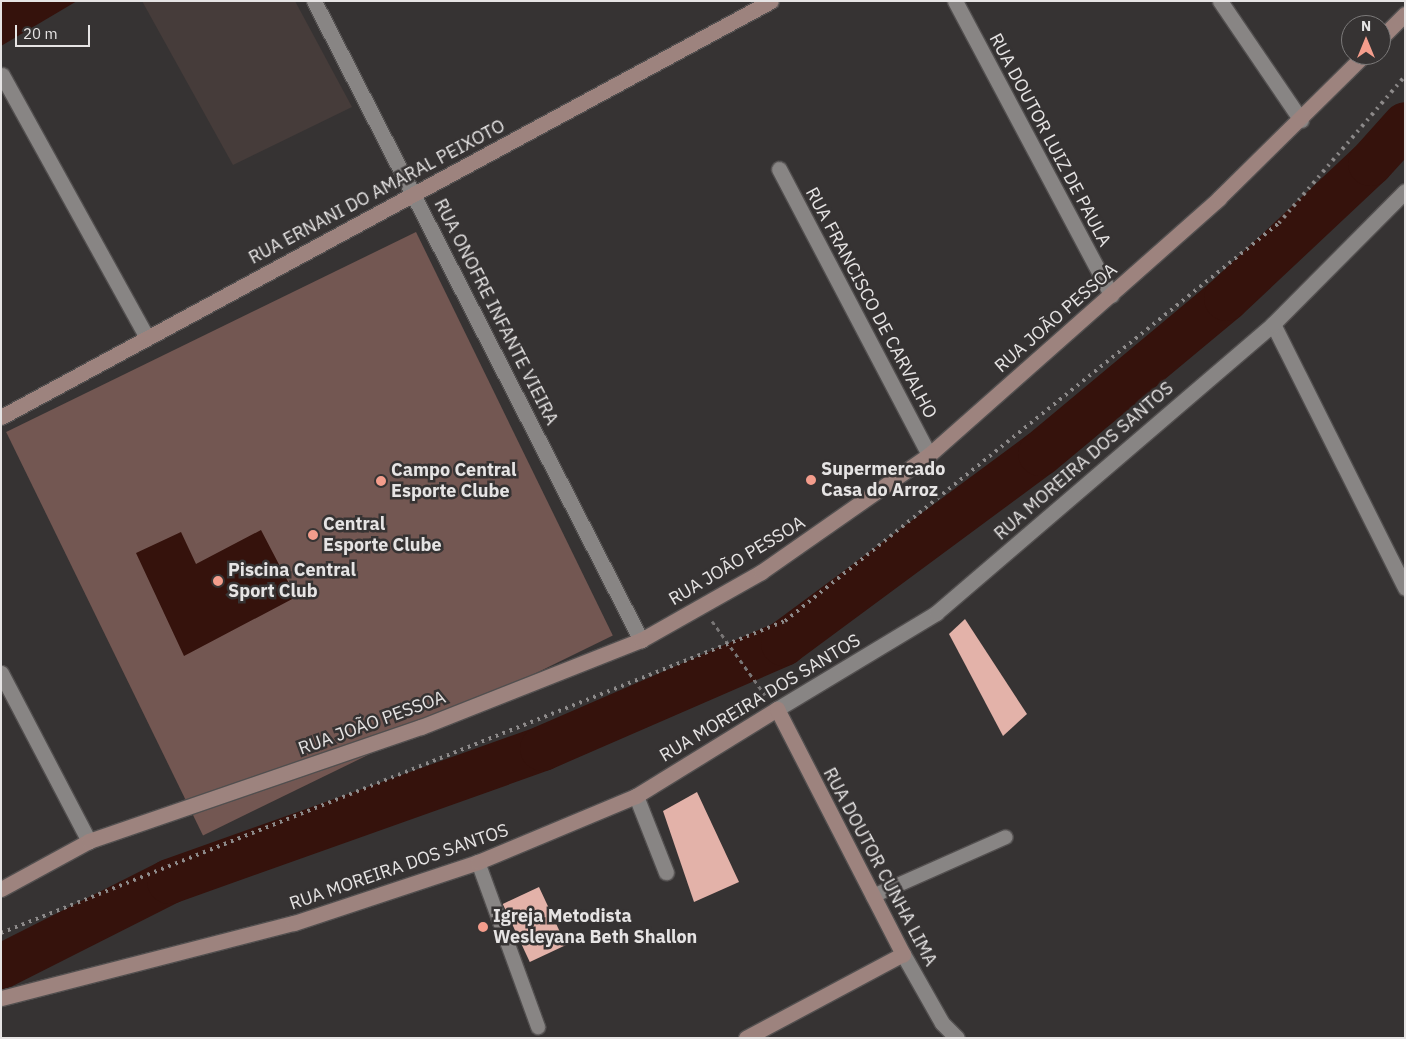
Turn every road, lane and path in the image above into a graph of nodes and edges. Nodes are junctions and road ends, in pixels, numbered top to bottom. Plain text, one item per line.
1 (314, 1) edge
2 (771, 1) edge
3 (955, 1) edge
4 (1220, 1) edge
5 (1405, 14) edge
6 (1391, 28) edge
7 (1354, 65) edge
8 (2, 75) edge
9 (1301, 120) junction
10 (779, 169) dead end
11 (1405, 191) edge
12 (415, 195) junction
13 (1111, 295) junction
14 (1274, 324) junction
15 (147, 338) junction
16 (1, 417) edge
17 (929, 455) junction
18 (1405, 588) edge
19 (701, 606) junction
20 (641, 640) junction
21 (1, 672) edge
22 (777, 709) junction
23 (636, 796) junction
24 (1006, 837) dead end
25 (88, 842) junction
26 (478, 862) junction
27 (666, 872) dead end
28 (1, 889) edge
29 (873, 896) junction
30 (904, 954) junction
31 (1, 998) edge
32 (538, 1027) dead end
33 (746, 1038) edge
34 (957, 1038) edge

1 - 12 street, RUA ONOFRE INFANTE VIEIRA
2 - 12 main road, RUA ERNANI DO AMARAL PEIXOTO
3 - 13 street, RUA DOUTOR LUIZ DE PAULA
4 - 9 street
5 - 6 main road
7 - 9 main road, RUA JOÃO PESSOA
8 - 15 street
9 - 13 main road, RUA JOÃO PESSOA
10 - 17 street, RUA FRANCISCO DE CARVALHO
11 - 14 street, RUA MOREIRA DOS SANTOS
12 - 15 main road, RUA ERNANI DO AMARAL PEIXOTO
12 - 20 street, RUA ONOFRE INFANTE VIEIRA
13 - 17 main road, RUA JOÃO PESSOA
14 - 18 street
14 - 22 street, RUA MOREIRA DOS SANTOS
15 - 16 main road, RUA ERNANI DO AMARAL PEIXOTO
17 - 19 main road, RUA JOÃO PESSOA
19 - 20 main road, RUA JOÃO PESSOA
19 - 22 path
20 - 25 main road, RUA JOÃO PESSOA
21 - 25 street
22 - 23 main road, RUA MOREIRA DOS SANTOS
22 - 29 main road, RUA DOUTOR CUNHA LIMA
23 - 26 main road, RUA MOREIRA DOS SANTOS
23 - 27 street
24 - 29 lane
25 - 28 main road, RUA JOÃO PESSOA
26 - 31 main road, RUA MOREIRA DOS SANTOS
26 - 32 lane
29 - 30 main road, RUA DOUTOR CUNHA LIMA
30 - 33 main road
30 - 34 street, RUA DOUTOR CUNHA LIMA

